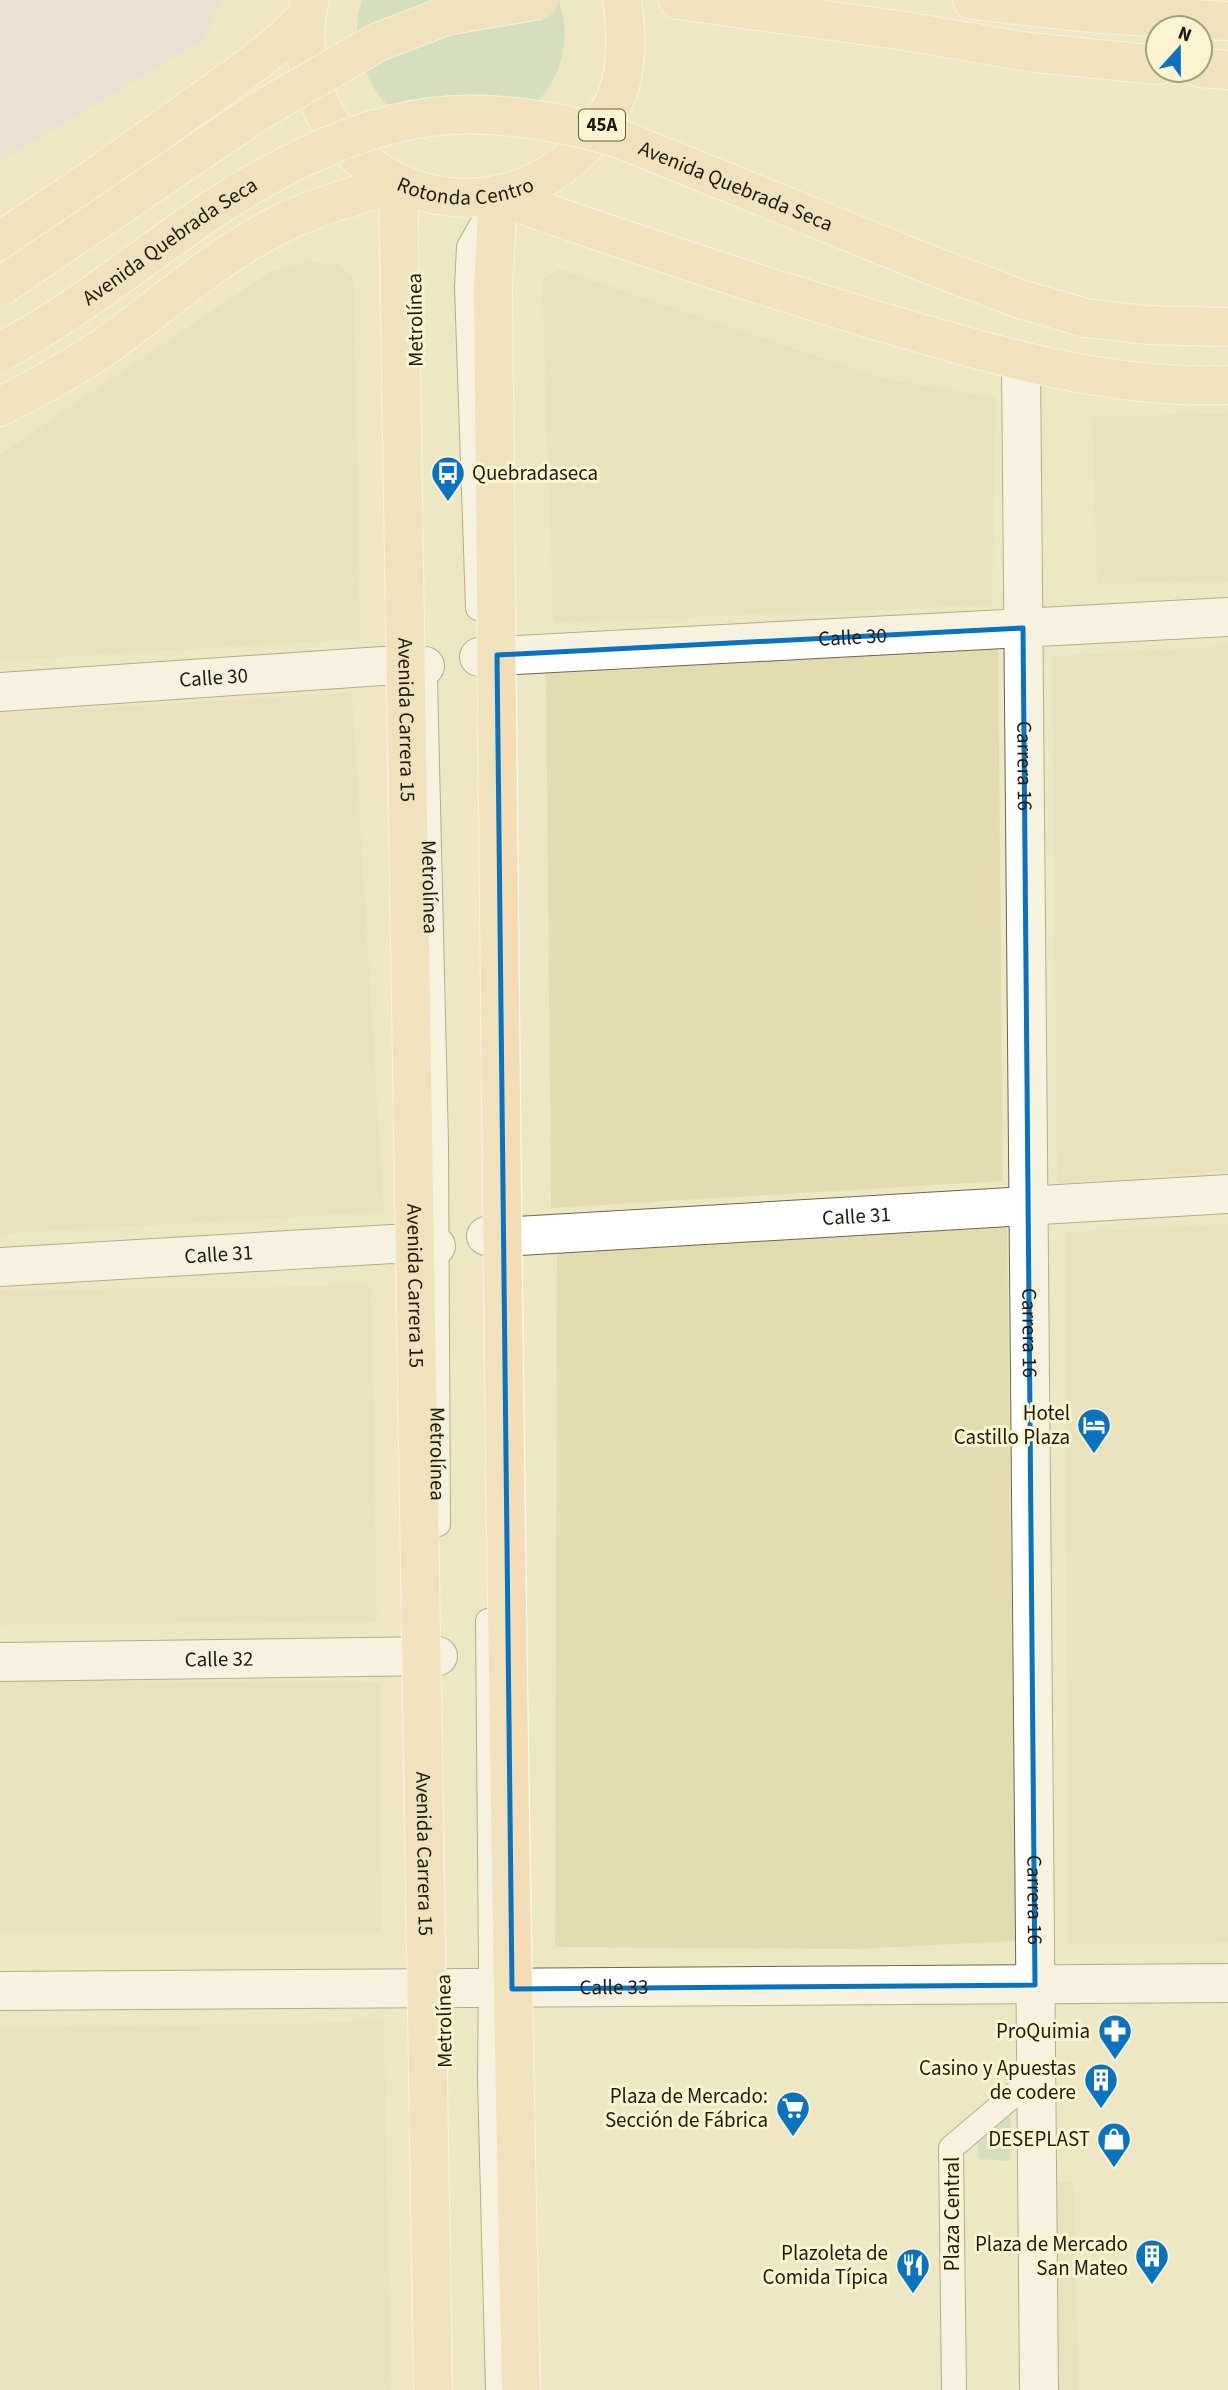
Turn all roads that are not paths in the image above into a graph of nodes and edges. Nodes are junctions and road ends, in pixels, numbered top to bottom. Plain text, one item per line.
1 (539, 0) edge
2 (622, 0) edge
3 (678, 0) edge
4 (972, 0) edge
5 (307, 9) edge
6 (1206, 14) edge
7 (1144, 64) edge
8 (398, 184) junction
9 (498, 196) junction
10 (0, 241) edge
11 (0, 287) edge
12 (1228, 327) edge
13 (0, 352) edge
14 (1021, 362) junction
15 (1228, 385) edge
16 (0, 407) edge
17 (1228, 617) edge
18 (1023, 628) junction
19 (488, 656) junction
20 (415, 666) junction
21 (0, 692) edge
22 (1228, 1194) edge
23 (1028, 1205) junction
24 (494, 1236) junction
25 (425, 1246) junction
26 (0, 1266) edge
27 (429, 1657) junction
28 (0, 1662) edge
29 (1228, 1983) edge
30 (1035, 1984) junction
31 (435, 1989) junction
32 (501, 1989) junction
33 (0, 1991) edge
34 (1036, 2076) junction
35 (433, 2390) edge
36 (450, 2390) edge
37 (498, 2390) edge
38 (521, 2390) edge
39 (954, 2390) edge
40 (1040, 2390) edge

1 - 11 main road, bridge
2 - 9 main road, Rotonda Centro / 45A
3 - 7 main road
4 - 6 main road
5 - 8 main road, Rotonda Centro / 45A
5 - 10 main road
8 - 9 main road, Rotonda Centro / 45A
8 - 16 main road
8 - 20 main road, Avenida Carrera 15
9 - 14 main road
9 - 19 main road
12 - 13 main road, Avenida Quebrada Seca, bridge
14 - 15 main road
14 - 18 street, Carrera 16
17 - 18 street, Calle 30
18 - 19 street, Calle 30
18 - 23 street, Carrera 16
19 - 24 main road
20 - 21 street, Calle 30
20 - 25 main road, Avenida Carrera 15
22 - 23 street, Calle 31
23 - 24 street, Calle 31
23 - 30 street, Carrera 16
24 - 32 main road
25 - 26 street, Calle 31
25 - 27 main road, Avenida Carrera 15
27 - 28 street, Calle 32
27 - 31 main road, Avenida Carrera 15
29 - 30 street, Calle 33
30 - 32 street, Calle 33
30 - 34 street, Carrera 16
31 - 32 street, Calle 33
31 - 33 street, Calle 33
31 - 35 main road, Avenida Carrera 15
31 - 36 lane, Metrolínea
32 - 37 lane
32 - 38 main road
34 - 39 lane, Plaza Central
34 - 40 street, Carrera 16

